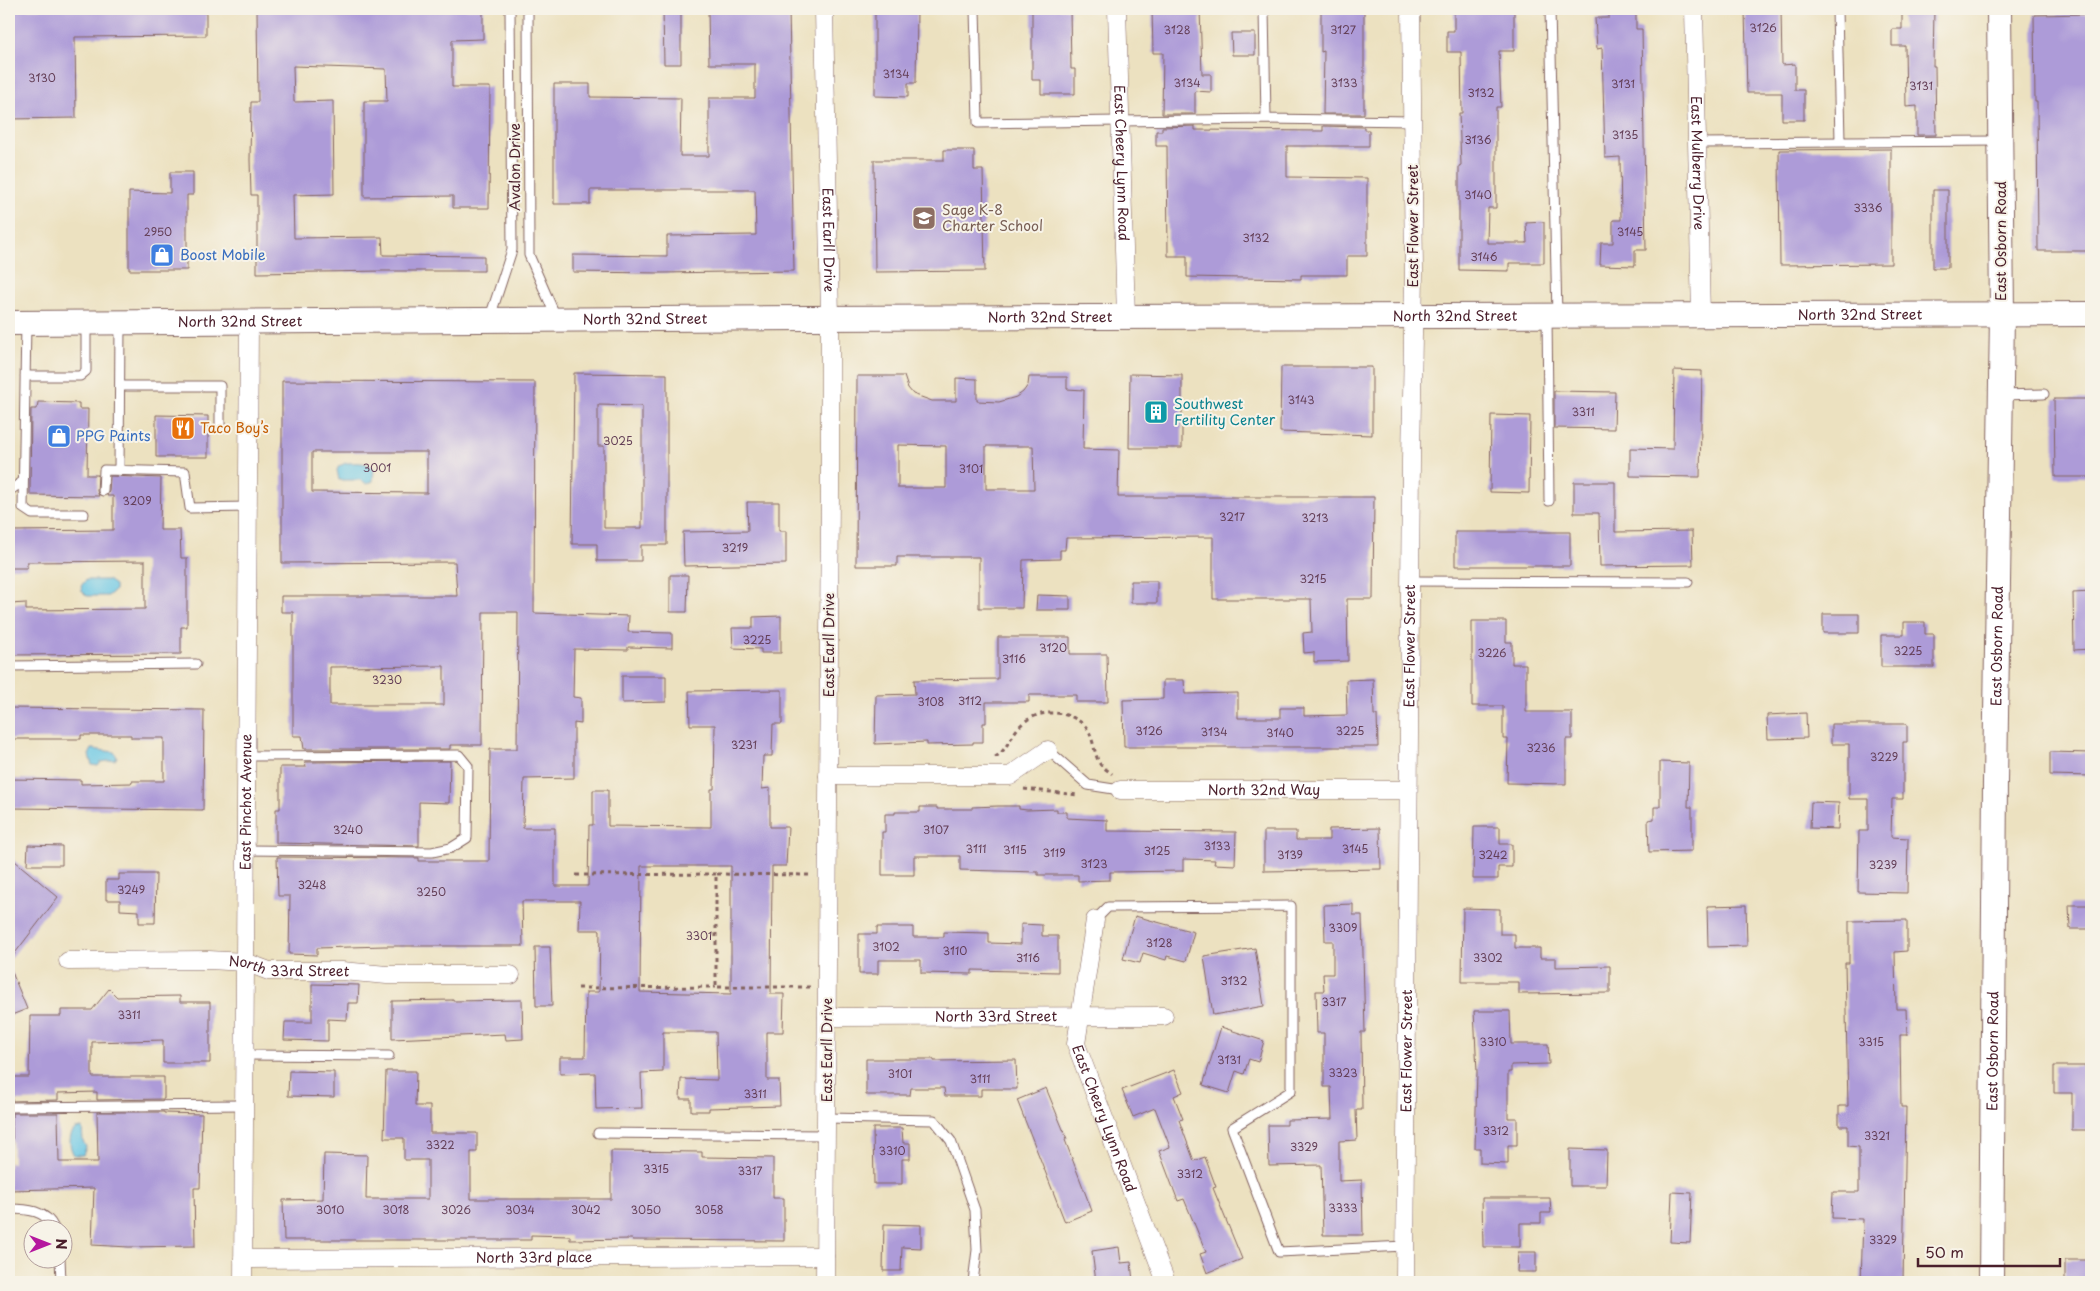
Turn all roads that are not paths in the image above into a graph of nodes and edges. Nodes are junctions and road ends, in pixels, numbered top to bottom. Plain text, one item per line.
1 (510, 9) edge
2 (528, 9) edge
3 (824, 9) edge
4 (975, 9) edge
5 (1117, 9) edge
6 (1264, 9) edge
7 (1411, 9) edge
8 (1550, 9) edge
9 (1694, 9) edge
10 (1837, 9) edge
11 (1999, 9) edge
12 (1266, 119) junction
13 (1413, 121) junction
14 (1121, 122) junction
15 (1840, 141) junction
16 (2001, 141) junction
17 (1697, 143) junction
18 (2091, 314) edge
19 (2002, 315) junction
20 (1413, 316) junction
21 (1552, 316) junction
22 (1701, 316) junction
23 (1126, 317) junction
24 (830, 318) junction
25 (557, 319) junction
26 (489, 320) junction
27 (250, 321) junction
28 (86, 322) junction
29 (120, 322) junction
30 (17, 323) edge
31 (25, 376) junction
32 (120, 386) junction
33 (2044, 394) dead end
34 (2001, 395) junction
35 (220, 427) dead end
36 (119, 471) junction
37 (22, 482) junction
38 (9, 490) edge
39 (103, 491) dead end
40 (1548, 501) dead end
41 (248, 508) junction
42 (84, 514) dead end
43 (1410, 581) junction
44 (1688, 582) dead end
45 (196, 664) dead end
46 (9, 666) edge
47 (1048, 750) joint
48 (247, 756) junction
49 (828, 776) junction
50 (1120, 790) joint
51 (1408, 790) junction
52 (246, 850) junction
53 (1094, 920) joint
54 (68, 961) dead end
55 (245, 962) junction
56 (511, 975) dead end
57 (1079, 1016) junction
58 (1164, 1016) dead end
59 (827, 1017) junction
60 (245, 1056) junction
61 (389, 1056) dead end
62 (244, 1105) junction
63 (9, 1107) edge
64 (826, 1126) junction
65 (598, 1133) dead end
66 (9, 1209) edge
67 (48, 1218) edge
68 (1405, 1246) junction
69 (825, 1256) junction
70 (244, 1258) junction
71 (60, 1268) edge
72 (61, 1282) edge
73 (243, 1282) edge
74 (825, 1282) edge
75 (973, 1282) edge
76 (1166, 1282) edge
77 (1405, 1282) edge
78 (1991, 1282) edge

1 - 26 lane, Avalon Drive
2 - 25 lane, Avalon Drive
3 - 24 street, East Earll Drive
4 - 14 lane
5 - 14 street, East Cheery Lynn Road
6 - 12 lane
7 - 13 street, East Flower Street
8 - 21 lane
9 - 17 street, East Mulberry Drive
10 - 15 lane
11 - 16 main road, East Osborn Road
12 - 13 lane
12 - 14 lane
13 - 20 street, East Flower Street
14 - 23 street, East Cheery Lynn Road
15 - 16 lane
15 - 17 lane
16 - 19 main road, East Osborn Road
17 - 22 street, East Mulberry Drive
18 - 19 main road, North 32nd Street
19 - 22 main road, North 32nd Street
19 - 34 main road, East Osborn Road
20 - 21 main road, North 32nd Street
20 - 23 main road, North 32nd Street
20 - 43 street, East Flower Street
21 - 22 main road, North 32nd Street
21 - 40 lane
23 - 24 main road, North 32nd Street
24 - 25 main road, North 32nd Street
24 - 49 street, East Earll Drive
25 - 26 main road, North 32nd Street
26 - 27 main road, North 32nd Street
27 - 29 main road, North 32nd Street
27 - 41 street, East Pinchot Avenue
28 - 29 main road, North 32nd Street
28 - 30 main road, North 32nd Street
28 - 31 lane
29 - 32 lane
30 - 31 lane
31 - 37 lane
32 - 35 lane
32 - 36 lane
33 - 34 lane
34 - 78 main road, East Osborn Road
36 - 39 lane
36 - 41 lane
37 - 38 lane
37 - 42 lane
41 - 48 street, East Pinchot Avenue
43 - 44 lane
43 - 51 street, East Flower Street
45 - 46 lane
47 - 49 street
47 - 50 lane
48 - 52 street, East Pinchot Avenue
48 - 52 lane
49 - 59 street, East Earll Drive
50 - 51 street, North 32nd Way
51 - 68 street, East Flower Street
52 - 55 street, East Pinchot Avenue
53 - 57 street, East Cheery Lynn Road
53 - 68 lane
54 - 55 street, North 33rd Street
55 - 56 street, North 33rd Street
55 - 60 street, East Pinchot Avenue
57 - 58 street, North 33rd Street
57 - 59 street, North 33rd Street
57 - 76 street, East Cheery Lynn Road
59 - 64 street, East Earll Drive
60 - 61 lane
60 - 62 street, East Pinchot Avenue
62 - 63 lane
62 - 70 street, East Pinchot Avenue
64 - 65 lane
64 - 69 street, East Earll Drive
64 - 75 lane
66 - 67 lane
68 - 77 street, East Flower Street
69 - 70 street, North 33rd place
69 - 74 street, East Earll Drive
70 - 73 street, East Pinchot Avenue
71 - 72 lane

